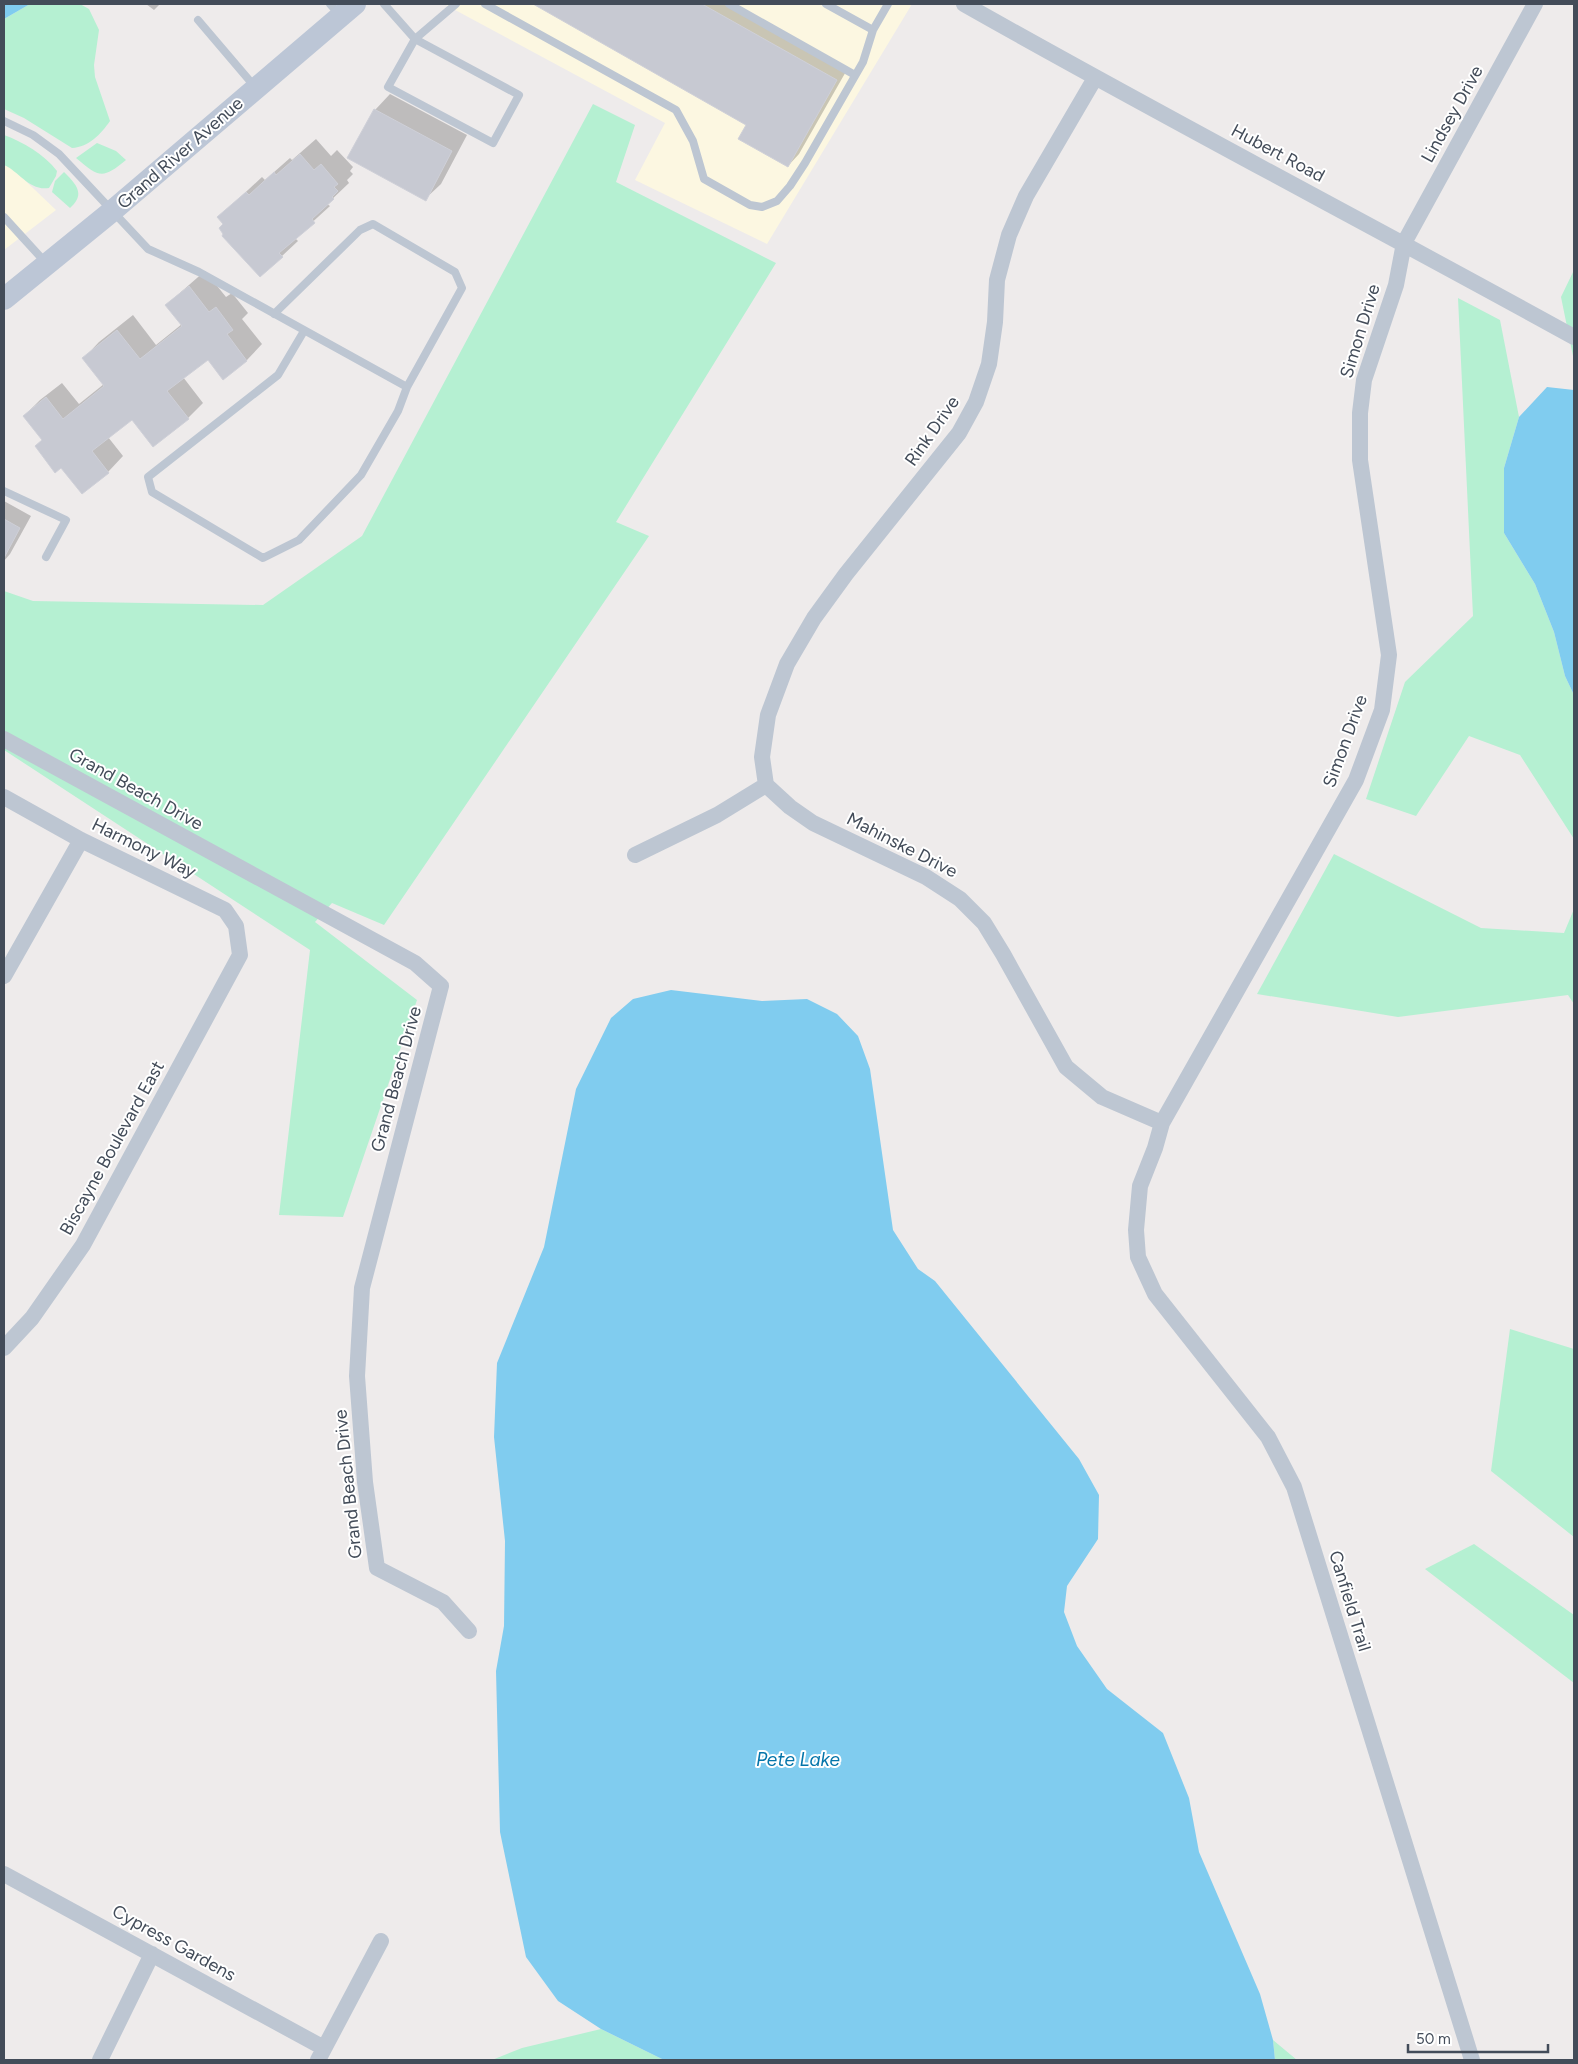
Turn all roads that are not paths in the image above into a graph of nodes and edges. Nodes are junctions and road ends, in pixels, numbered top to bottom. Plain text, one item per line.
1 (384, 4) edge
2 (456, 4) edge
3 (485, 4) edge
4 (729, 4) edge
5 (826, 4) edge
6 (888, 4) edge
7 (964, 4) edge
8 (1535, 4) edge
9 (342, 8) edge
10 (198, 20) dead end
11 (873, 30) junction
12 (415, 39) junction
13 (855, 75) junction
14 (1095, 78) junction
15 (256, 88) junction
16 (4, 121) edge
17 (112, 212) junction
18 (4, 216) edge
19 (1404, 243) junction
20 (47, 264) junction
21 (4, 299) edge
22 (274, 314) junction
23 (304, 331) junction
24 (1574, 337) edge
25 (407, 387) junction
26 (4, 491) edge
27 (46, 557) dead end
28 (4, 739) edge
29 (766, 785) junction
30 (4, 797) edge
31 (81, 840) junction
32 (636, 856) dead end
33 (240, 955) joint
34 (4, 976) edge
35 (1162, 1123) junction
36 (1140, 1186) joint
37 (4, 1348) edge
38 (469, 1631) dead end
39 (4, 1874) edge
40 (381, 1942) dead end
41 (152, 1954) junction
42 (321, 2054) edge
43 (100, 2060) edge
44 (1472, 2060) edge

1 - 12 lane
2 - 12 lane
3 - 13 lane
4 - 13 lane
5 - 11 lane
6 - 11 lane
7 - 14 street, Hubert Road
8 - 19 street, Lindsey Drive
9 - 15 main road, Grand River Avenue
10 - 15 lane
11 - 13 lane
12 - 12 lane
14 - 19 street, Hubert Road
14 - 29 street, Rink Drive
15 - 17 main road, Grand River Avenue
16 - 17 lane
17 - 20 main road, Grand River Avenue
17 - 22 lane
18 - 20 lane
19 - 24 street, Hubert Road
19 - 35 street, Simon Drive
20 - 21 main road, Grand River Avenue
22 - 23 lane
22 - 25 lane
23 - 25 lane
23 - 25 lane
26 - 27 lane
28 - 38 street, Grand Beach Drive
29 - 32 street
29 - 35 street, Mahinske Drive
30 - 31 street, Harmony Way
31 - 33 street, Harmony Way
31 - 34 street
33 - 37 street, Biscayne Boulevard East
35 - 36 street, Simon Drive
36 - 44 street, Canfield Trail
39 - 41 street, Cypress Gardens
40 - 42 street
41 - 42 street, Cypress Gardens
41 - 43 street

